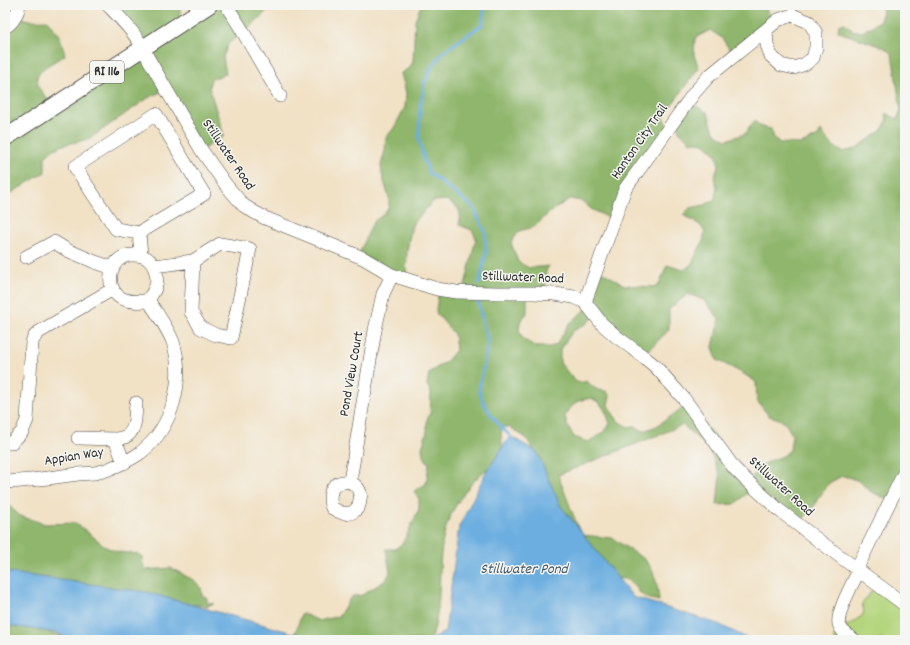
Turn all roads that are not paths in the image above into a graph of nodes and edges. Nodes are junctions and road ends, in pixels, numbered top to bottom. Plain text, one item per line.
1 (19, 5) edge
2 (108, 5) edge
3 (209, 5) edge
4 (226, 5) edge
5 (5, 27) edge
6 (766, 30) junction
7 (144, 48) junction
8 (280, 96) dead end
9 (5, 138) edge
10 (139, 233) junction
11 (141, 255) junction
12 (26, 257) dead end
13 (193, 261) junction
14 (154, 266) junction
15 (113, 268) junction
16 (392, 275) junction
17 (113, 289) junction
18 (148, 300) junction
19 (585, 302) junction
20 (136, 403) dead end
21 (78, 438) dead end
22 (115, 440) junction
23 (5, 443) edge
24 (124, 463) junction
25 (905, 471) edge
26 (350, 481) dead end
27 (5, 482) edge
28 (858, 569) junction
29 (905, 605) edge
30 (854, 640) edge

1 - 5 street
2 - 7 street, Stillwater Road
3 - 7 main road, RI 116
4 - 8 street
6 - 6 street
6 - 19 street, Hanton City Trail
7 - 9 main road, RI 116
7 - 16 street, Stillwater Road
10 - 10 street
10 - 11 street
11 - 14 street
11 - 15 street
12 - 15 street
13 - 13 street
13 - 14 street
14 - 18 street
15 - 17 street
16 - 19 street, Stillwater Road
16 - 26 street, Pond View Court
17 - 18 street
17 - 23 street
18 - 24 street, Appian Way
19 - 28 street, Stillwater Road
20 - 22 street
21 - 22 street
22 - 24 street
24 - 27 street, Appian Way
25 - 28 street
28 - 29 street, Stillwater Road
28 - 30 street

